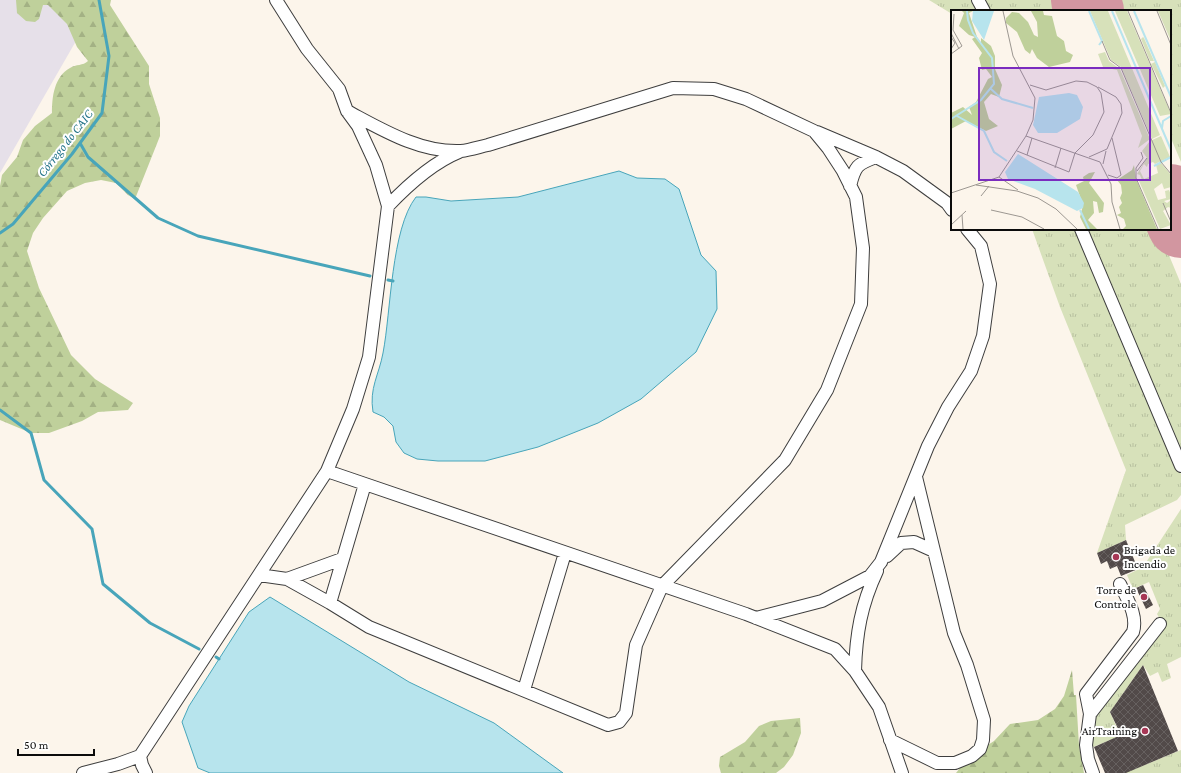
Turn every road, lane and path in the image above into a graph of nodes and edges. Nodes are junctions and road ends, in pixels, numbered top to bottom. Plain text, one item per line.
1 (276, 0) edge
2 (978, 0) edge
3 (983, 10) edge
4 (347, 111) junction
5 (814, 131) junction
6 (462, 151) junction
7 (876, 157) junction
8 (850, 186) junction
9 (388, 206) junction
10 (951, 209) edge
11 (968, 230) edge
12 (1081, 230) edge
13 (1181, 466) edge
14 (327, 471) junction
15 (916, 477) junction
16 (365, 484) junction
17 (934, 551) junction
18 (565, 553) junction
19 (342, 560) junction
20 (882, 562) junction
21 (259, 575) junction
22 (287, 579) junction
23 (1120, 584) dead end
24 (662, 586) junction
25 (330, 603) junction
26 (756, 618) junction
27 (1160, 624) dead end
28 (855, 670) junction
29 (524, 690) junction
30 (1089, 710) junction
31 (890, 740) junction
32 (140, 756) junction
33 (83, 773) edge
34 (146, 773) edge
35 (902, 773) edge
36 (1093, 773) edge

1 - 4 street
2 - 3 street
4 - 6 street
4 - 9 street
5 - 6 street
5 - 7 street
5 - 8 street
6 - 9 street
7 - 8 street
7 - 10 street
8 - 24 street
9 - 14 street
11 - 15 street
12 - 13 street
14 - 16 street
14 - 21 street
15 - 17 street
15 - 20 street
16 - 18 street
16 - 19 street
17 - 20 street
17 - 31 street
18 - 24 street
18 - 29 street
19 - 22 street
19 - 25 street
20 - 26 street
20 - 28 street
21 - 22 street
21 - 32 street
22 - 25 street
23 - 30 street
24 - 26 street
24 - 29 street
25 - 29 street
26 - 28 street
27 - 30 street
28 - 31 street
30 - 36 street
31 - 35 street
32 - 33 street
32 - 34 street

